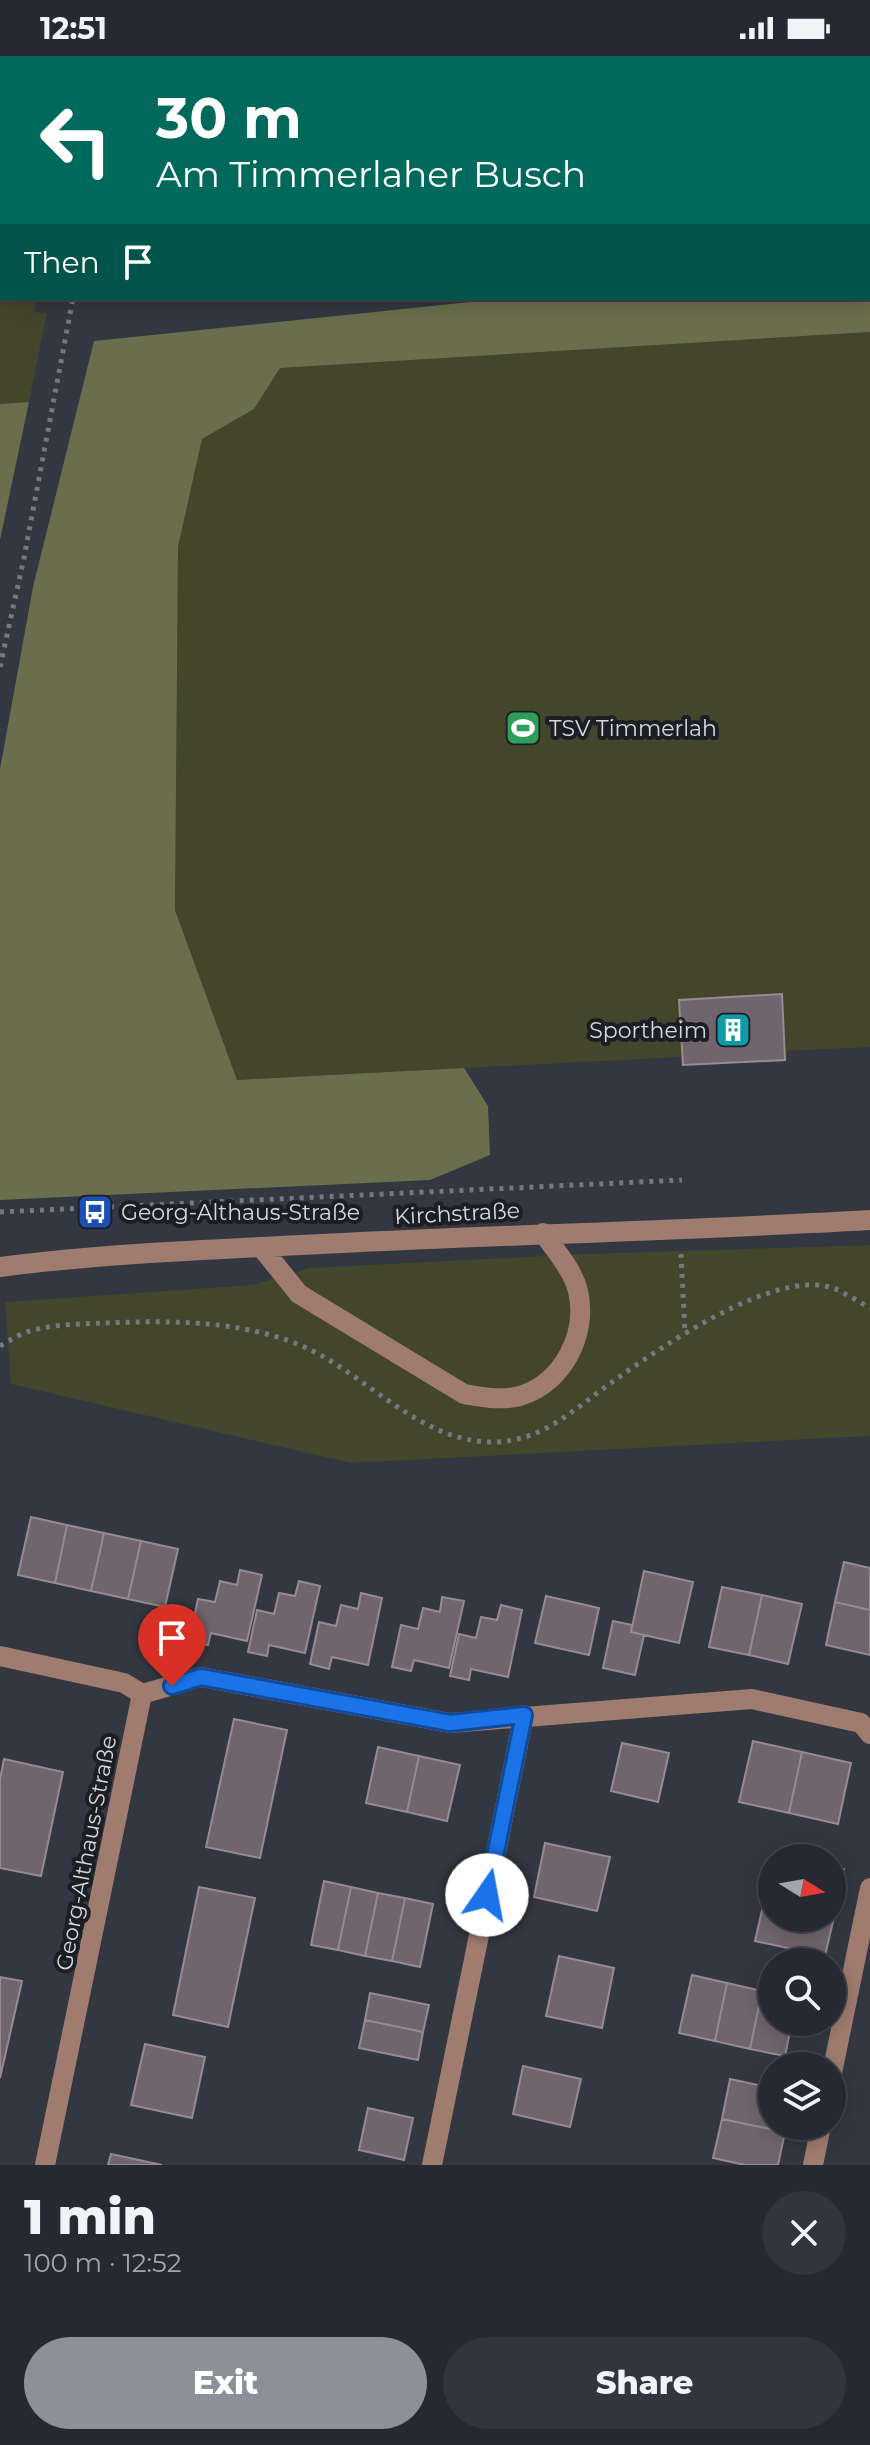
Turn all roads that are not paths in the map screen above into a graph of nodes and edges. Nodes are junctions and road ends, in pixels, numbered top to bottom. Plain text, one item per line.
1 (870, 1220) edge
2 (543, 1233) junction
3 (261, 1247) junction
4 (0, 1267) edge
5 (0, 1656) edge
6 (142, 1694) junction
7 (524, 1715) junction
8 (870, 1734) edge
9 (870, 1888) edge
10 (836, 2052) edge
11 (818, 2140) edge
12 (45, 2165) edge
13 (432, 2165) edge
14 (813, 2165) edge

1 - 2 street, Kirchstraße
2 - 3 street, Kirchstraße
2 - 3 street
3 - 4 street, Kirchstraße
5 - 6 street
6 - 7 street
6 - 12 street, Georg-Althaus-Straße
7 - 8 street
7 - 13 street
9 - 10 street
11 - 14 street

